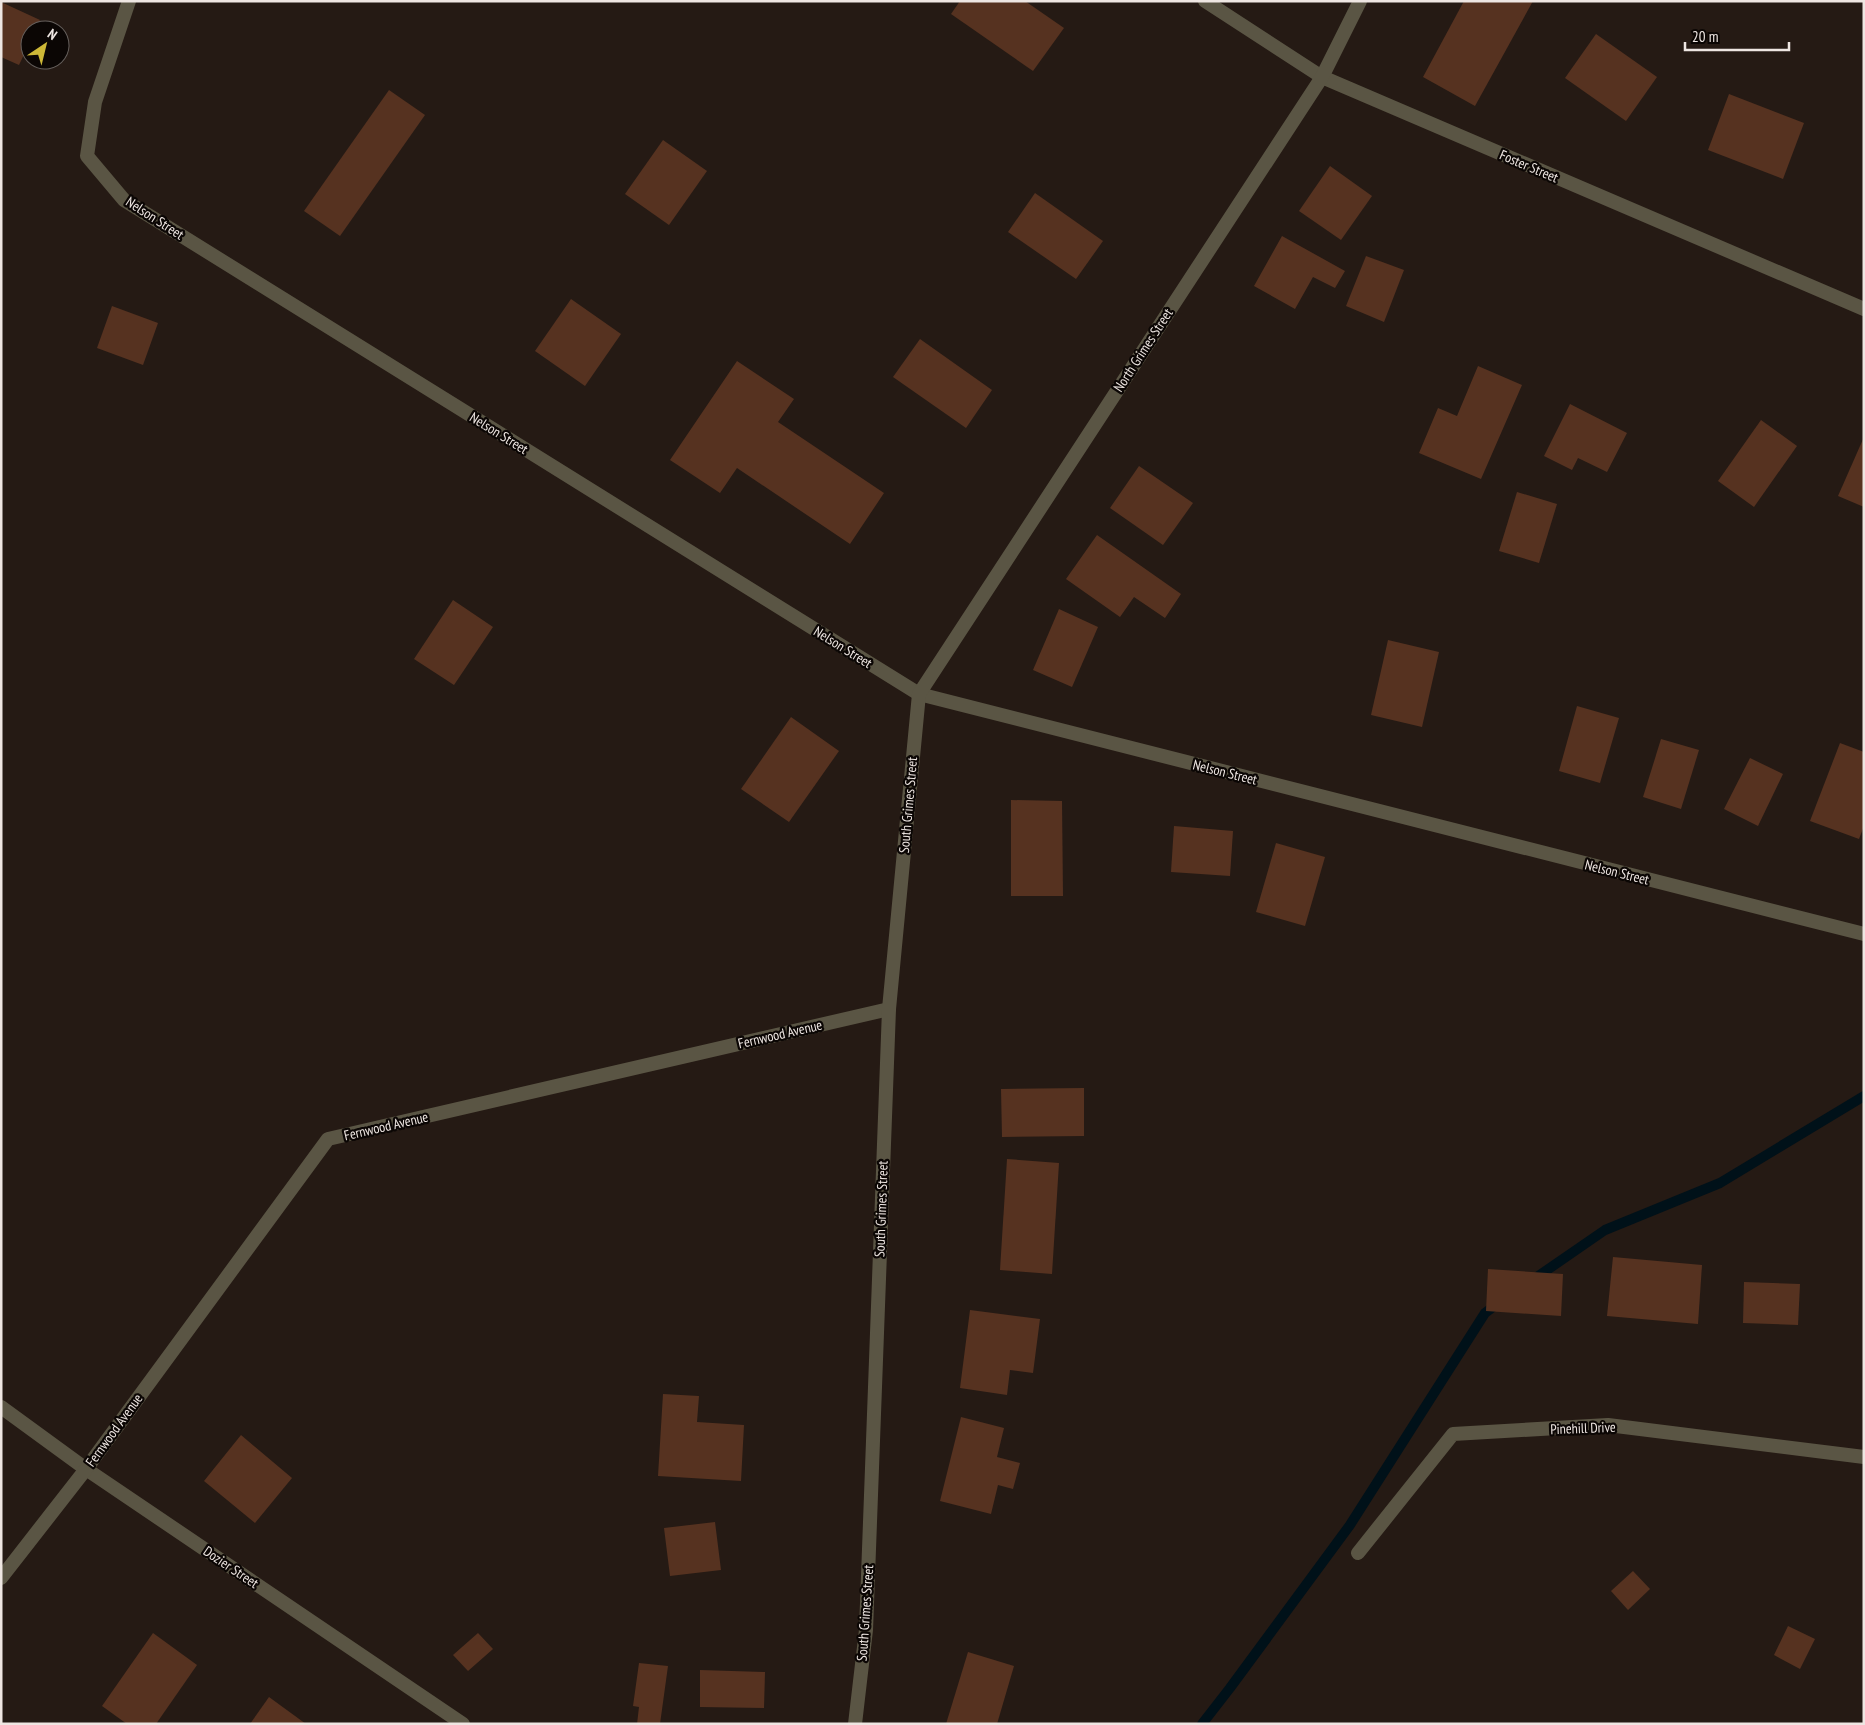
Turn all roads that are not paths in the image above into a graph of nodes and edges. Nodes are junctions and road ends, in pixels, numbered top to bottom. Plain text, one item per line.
1 (129, 1) edge
2 (1205, 1) edge
3 (1360, 1) edge
4 (1322, 77) junction
5 (1864, 309) edge
6 (919, 694) junction
7 (1864, 934) edge
8 (889, 1009) junction
9 (1, 1407) edge
10 (1864, 1457) edge
11 (86, 1469) junction
12 (1358, 1553) dead end
13 (1, 1578) edge
14 (463, 1724) edge
15 (855, 1724) edge

1 - 6 street, Nelson Street
2 - 4 street, Foster Street
3 - 4 street, North Grimes Street
4 - 5 street, Foster Street
4 - 6 street, North Grimes Street
6 - 7 street, Nelson Street
6 - 8 street, South Grimes Street
8 - 11 street, Fernwood Avenue
8 - 15 street, South Grimes Street
9 - 11 street, Dozier Street
10 - 12 street, Pinehill Drive
11 - 13 street, Fernwood Avenue
11 - 14 street, Dozier Street

